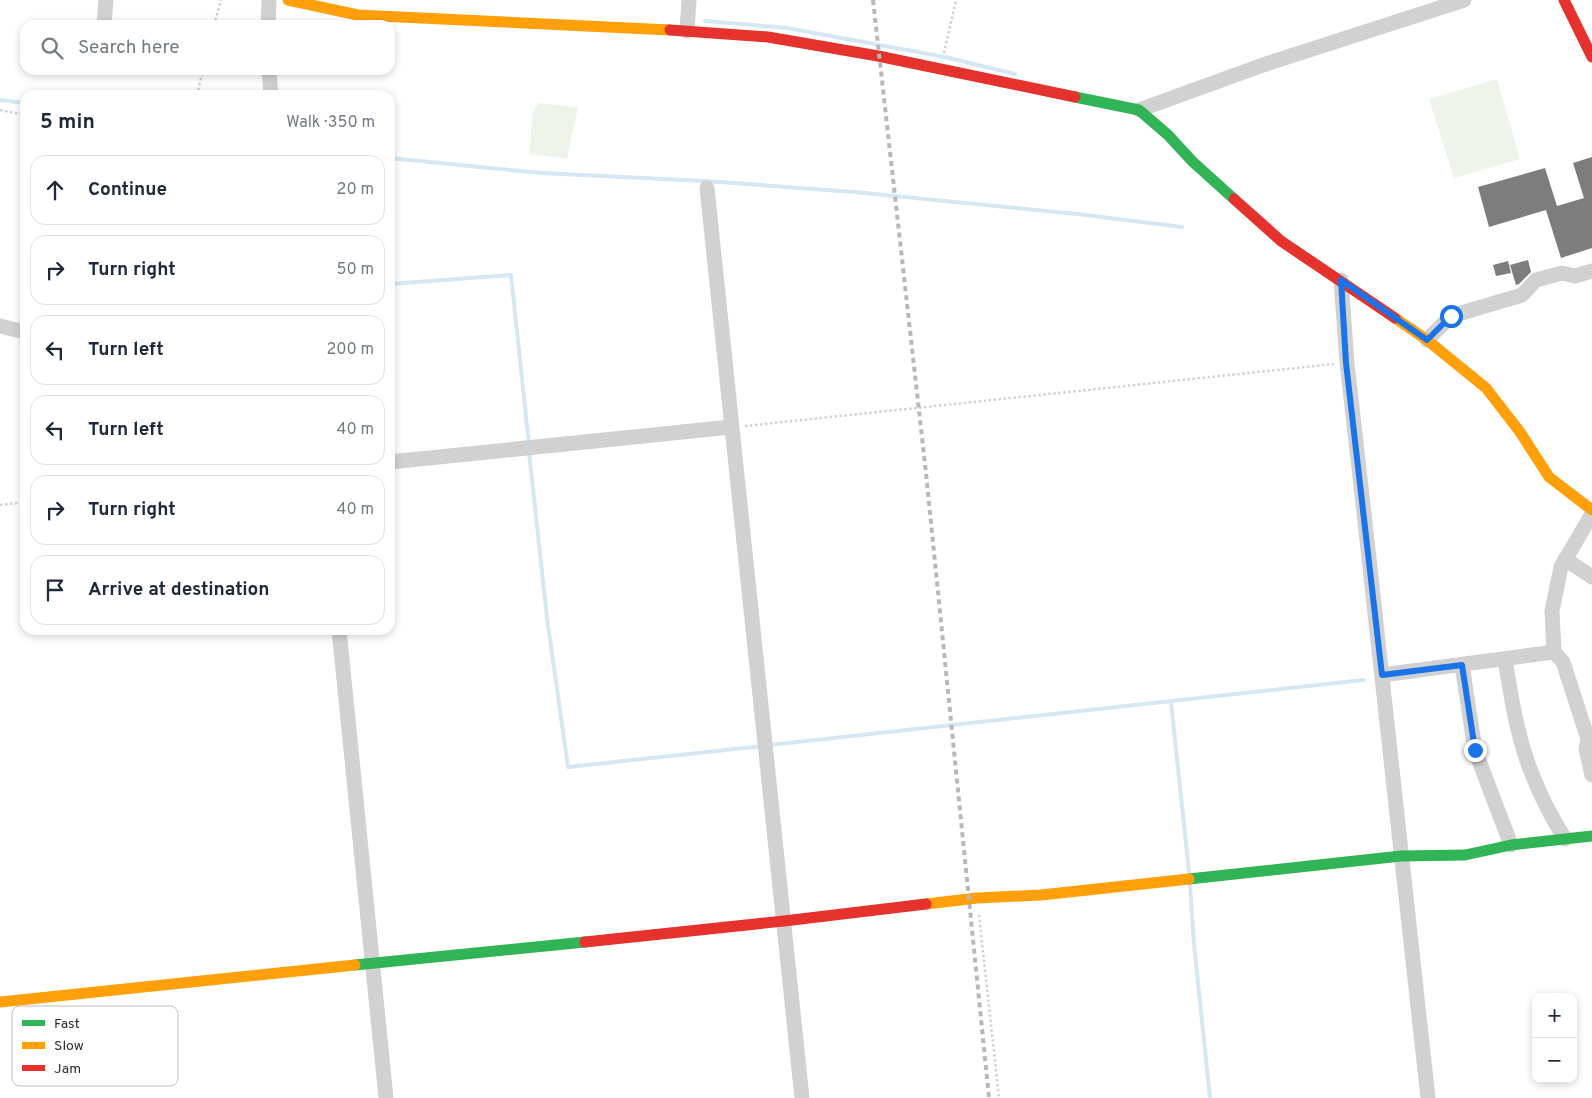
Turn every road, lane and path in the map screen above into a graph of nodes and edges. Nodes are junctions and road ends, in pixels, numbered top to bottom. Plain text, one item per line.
1 (106, 0) edge
2 (221, 0) edge
3 (269, 0) edge
4 (288, 0) edge
5 (689, 0) edge
6 (956, 0) edge
7 (1464, 0) edge
8 (1564, 0) edge
9 (104, 20) edge
10 (215, 20) edge
11 (268, 20) edge
12 (686, 31) junction
13 (1592, 57) edge
14 (940, 69) junction
15 (202, 75) edge
16 (269, 75) edge
17 (198, 90) edge
18 (271, 90) edge
19 (0, 110) edge
20 (1138, 110) junction
21 (20, 114) edge
22 (707, 188) dead end
23 (1592, 271) edge
24 (1341, 280) junction
25 (0, 326) edge
26 (20, 331) edge
27 (1427, 340) junction
28 (1346, 363) junction
29 (731, 427) junction
30 (395, 461) edge
31 (20, 503) edge
32 (0, 505) edge
33 (1592, 512) edge
34 (1565, 559) junction
35 (1592, 577) edge
36 (339, 635) edge
37 (1554, 652) junction
38 (1505, 660) junction
39 (1462, 665) junction
40 (1382, 675) junction
41 (1590, 739) edge
42 (1592, 775) edge
43 (1592, 836) edge
44 (1565, 839) junction
45 (1511, 845) junction
46 (1401, 856) junction
47 (977, 898) junction
48 (784, 921) junction
49 (372, 963) junction
50 (0, 1002) edge
51 (386, 1098) edge
52 (802, 1098) edge
53 (999, 1098) edge
54 (1428, 1098) edge

1 - 9 street
2 - 10 path
3 - 11 street
4 - 12 street
5 - 12 street
6 - 14 path
7 - 20 street
8 - 13 street
12 - 14 street
14 - 20 street
15 - 17 path
16 - 18 street
19 - 21 path
20 - 24 street
22 - 29 street
23 - 27 street
24 - 27 street
24 - 28 street
25 - 26 street
27 - 33 street
28 - 29 path
28 - 40 street
29 - 30 street
29 - 48 street
31 - 32 path
33 - 34 street
34 - 35 street
34 - 37 street
36 - 49 street
37 - 38 street
37 - 41 street
38 - 39 street
38 - 44 street
39 - 40 street
39 - 45 street
40 - 46 street
41 - 42 street
43 - 44 street
44 - 45 street
45 - 46 street
46 - 47 street
46 - 54 street
47 - 48 street
47 - 53 path
48 - 49 street
48 - 52 street
49 - 50 street
49 - 51 street

